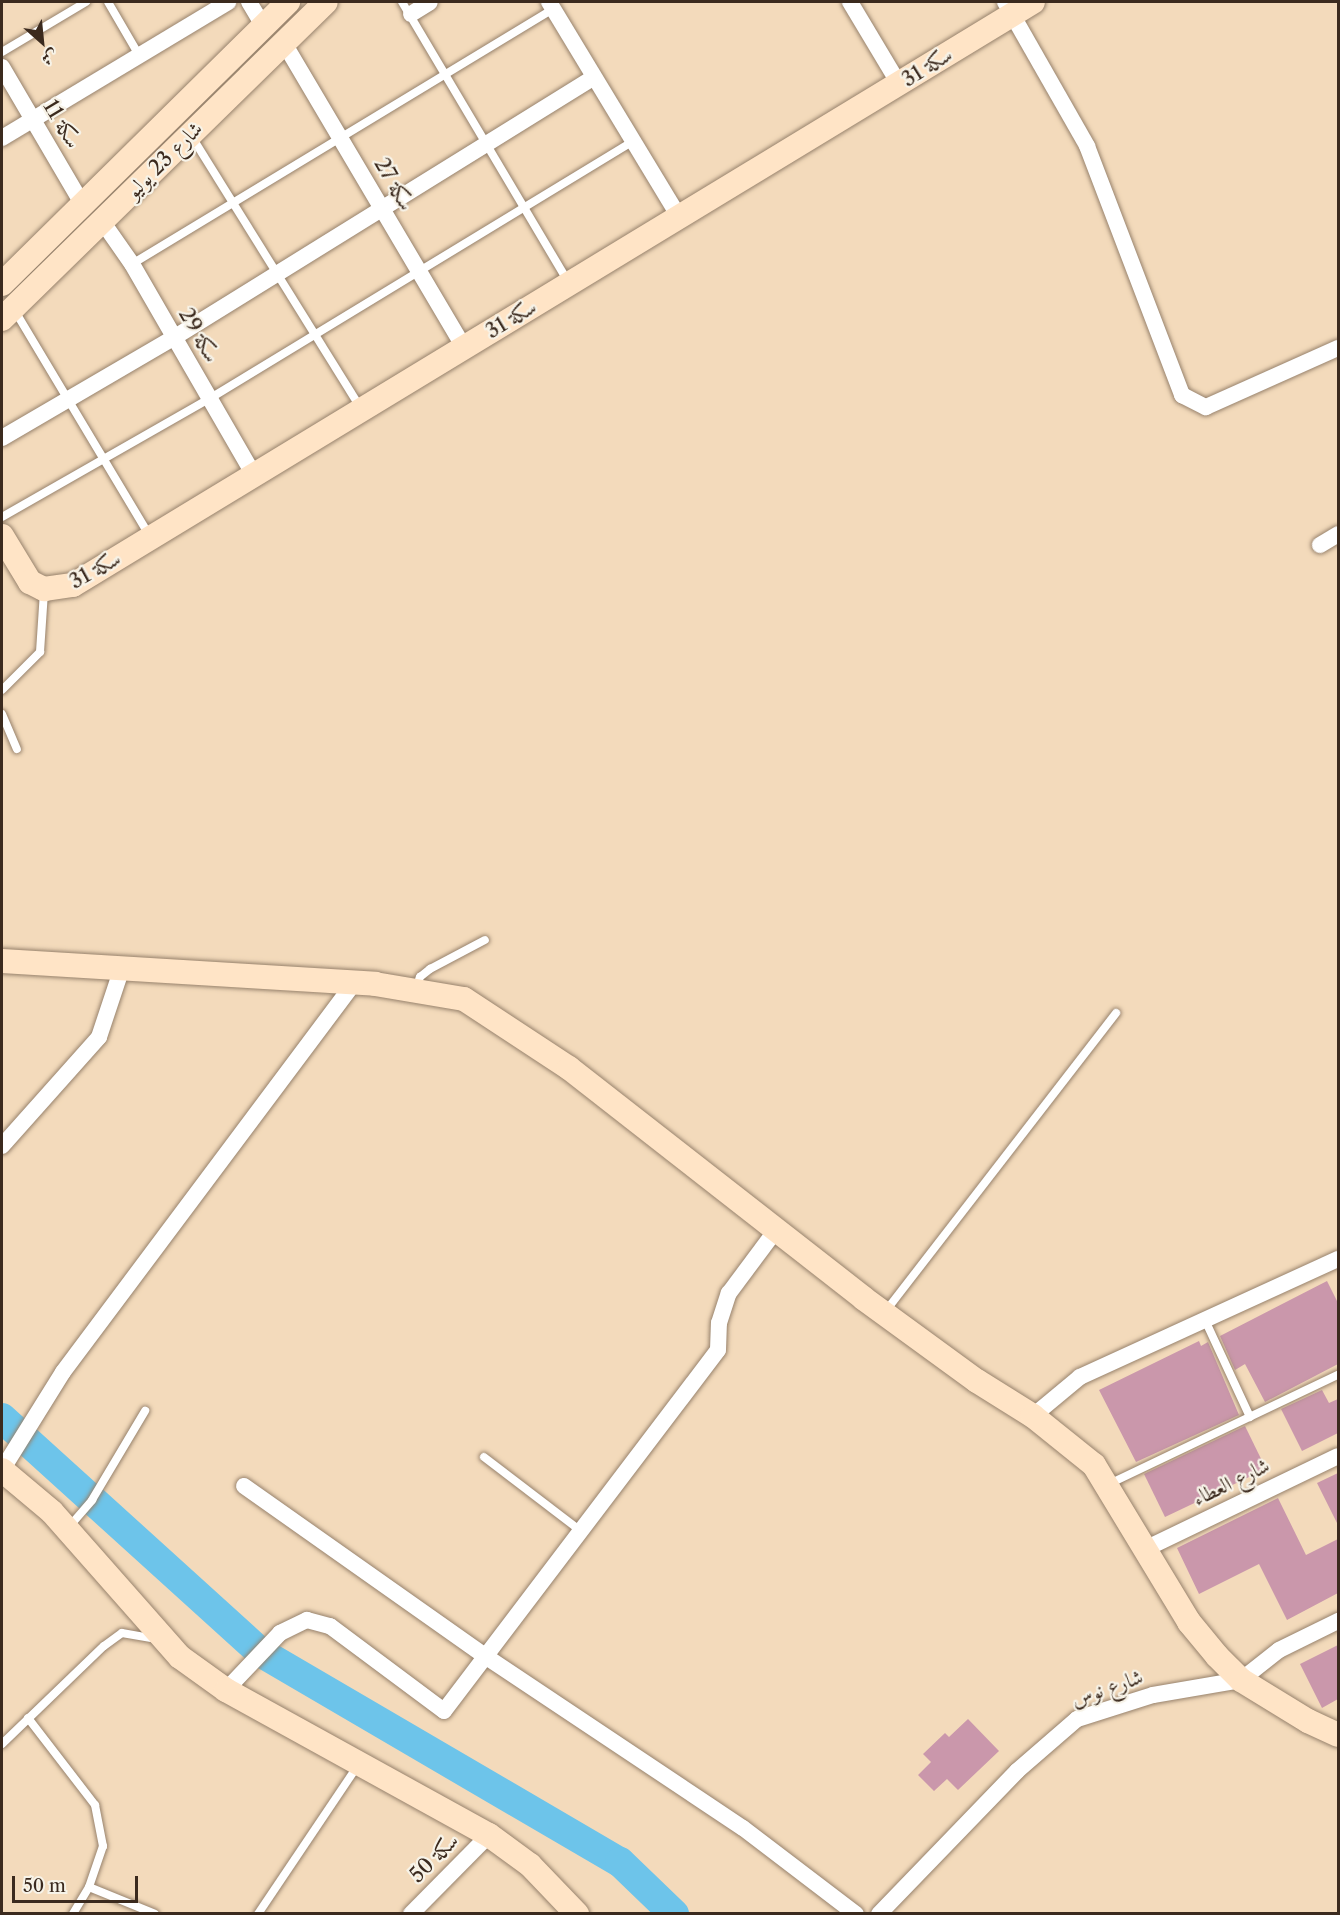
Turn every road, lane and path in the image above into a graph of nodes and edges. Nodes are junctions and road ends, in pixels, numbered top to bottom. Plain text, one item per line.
1 (86, 2) edge
2 (108, 2) edge
3 (228, 2) edge
4 (249, 2) edge
5 (288, 2) edge
6 (326, 2) edge
7 (430, 2) edge
8 (857, 4) edge
9 (551, 5) edge
10 (1017, 6) edge
11 (406, 8) edge
12 (263, 26) junction
13 (285, 43) junction
14 (2, 52) edge
15 (139, 55) junction
16 (2, 67) edge
17 (446, 74) junction
18 (593, 78) junction
19 (899, 84) junction
20 (33, 119) junction
21 (190, 134) junction
22 (2, 138) edge
23 (341, 138) junction
24 (633, 141) junction
25 (487, 143) junction
26 (234, 203) junction
27 (83, 205) junction
28 (525, 207) junction
29 (382, 208) junction
30 (679, 217) junction
31 (102, 221) junction
32 (132, 264) junction
33 (420, 271) junction
34 (278, 273) junction
35 (569, 283) junction
36 (2, 284) edge
37 (7, 314) edge
38 (316, 334) junction
39 (175, 337) junction
40 (464, 347) junction
41 (1338, 348) edge
42 (67, 398) junction
43 (209, 399) junction
44 (361, 409) junction
45 (2, 438) edge
46 (103, 459) junction
47 (253, 474) junction
48 (2, 517) edge
49 (1338, 534) edge
50 (2, 537) edge
51 (150, 537) junction
52 (1320, 545) dead end
53 (44, 589) junction
54 (2, 690) edge
55 (2, 714) edge
56 (17, 749) dead end
57 (484, 940) dead end
58 (2, 961) edge
59 (122, 968) junction
60 (354, 983) junction
61 (416, 989) junction
62 (1116, 1013) dead end
63 (2, 1146) edge
64 (776, 1230) junction
65 (1338, 1260) edge
66 (884, 1313) junction
67 (1205, 1320) junction
68 (1338, 1375) edge
69 (145, 1412) dead end
70 (1033, 1416) junction
71 (1250, 1417) junction
72 (1338, 1456) edge
73 (484, 1457) dead end
74 (2, 1470) edge
75 (1108, 1485) junction
76 (244, 1486) dead end
77 (67, 1529) junction
78 (582, 1532) junction
79 (1143, 1550) junction
80 (1338, 1621) edge
81 (165, 1641) junction
82 (488, 1658) junction
83 (1241, 1680) junction
84 (226, 1690) junction
85 (28, 1718) junction
86 (1338, 1735) edge
87 (2, 1744) edge
88 (360, 1762) junction
89 (489, 1835) junction
90 (89, 1887) junction
91 (73, 1914) edge
92 (155, 1914) edge
93 (258, 1914) edge
94 (411, 1914) edge
95 (577, 1914) edge
96 (856, 1914) edge
97 (879, 1914) edge

1 - 14 lane
2 - 15 lane
3 - 15 street
4 - 12 street
5 - 12 street, شارع 23 يوليو
6 - 13 street, شارع 23 يوليو
7 - 11 street
8 - 19 street
9 - 17 lane
9 - 18 street
10 - 19 street, سكة 31
10 - 41 street
11 - 17 lane
12 - 27 street, شارع 23 يوليو
13 - 21 street, شارع 23 يوليو
13 - 23 street, سكة 27
15 - 20 street
16 - 20 street, سكة 11
17 - 23 lane
17 - 25 lane
18 - 24 street
18 - 25 street
19 - 30 street, سكة 31
20 - 22 street
20 - 27 street, سكة 11
21 - 26 lane
21 - 31 street, شارع 23 يوليو
23 - 26 lane
23 - 29 street, سكة 27
24 - 28 lane
24 - 30 street
25 - 28 lane
25 - 29 street
26 - 32 lane
26 - 34 lane
27 - 36 street, شارع 23 يوليو
28 - 33 lane
28 - 35 lane
29 - 33 street, سكة 27
29 - 34 street
30 - 35 street, سكة 31
31 - 32 street, سكة 29
31 - 37 street, شارع 23 يوليو
32 - 39 street, سكة 29
33 - 38 lane
33 - 40 street, سكة 27
34 - 38 lane
34 - 39 street
35 - 40 street, سكة 31
37 - 42 lane
38 - 43 lane
38 - 44 lane
39 - 42 street
39 - 43 street, سكة 29
40 - 44 street, سكة 31
42 - 45 street
42 - 46 lane
43 - 46 lane
43 - 47 street, سكة 29
44 - 47 street, سكة 31
46 - 48 lane
46 - 51 lane
47 - 51 street, سكة 31
49 - 52 street
50 - 53 street, سكة 31
51 - 53 street, سكة 31
53 - 54 lane
55 - 56 lane
57 - 61 lane
58 - 59 street
59 - 60 street
59 - 63 street
60 - 61 street
60 - 74 street
61 - 64 street
62 - 66 lane
64 - 66 street
64 - 78 street
65 - 67 street
66 - 70 street
67 - 70 street
67 - 71 lane
68 - 71 lane
69 - 77 lane
70 - 75 street
71 - 75 lane
72 - 79 street, شارع العطاء
73 - 78 lane
74 - 77 street
75 - 79 street
76 - 82 street
77 - 81 street
78 - 82 street
79 - 83 street
80 - 83 street, شارع نوس
81 - 84 street
81 - 85 lane
82 - 84 street
82 - 96 street
83 - 86 street
83 - 97 street, شارع نوس
84 - 88 street
85 - 87 lane
85 - 90 lane
88 - 89 street
88 - 93 lane
89 - 94 street, سكة 50
89 - 95 street
90 - 91 lane
90 - 92 lane

